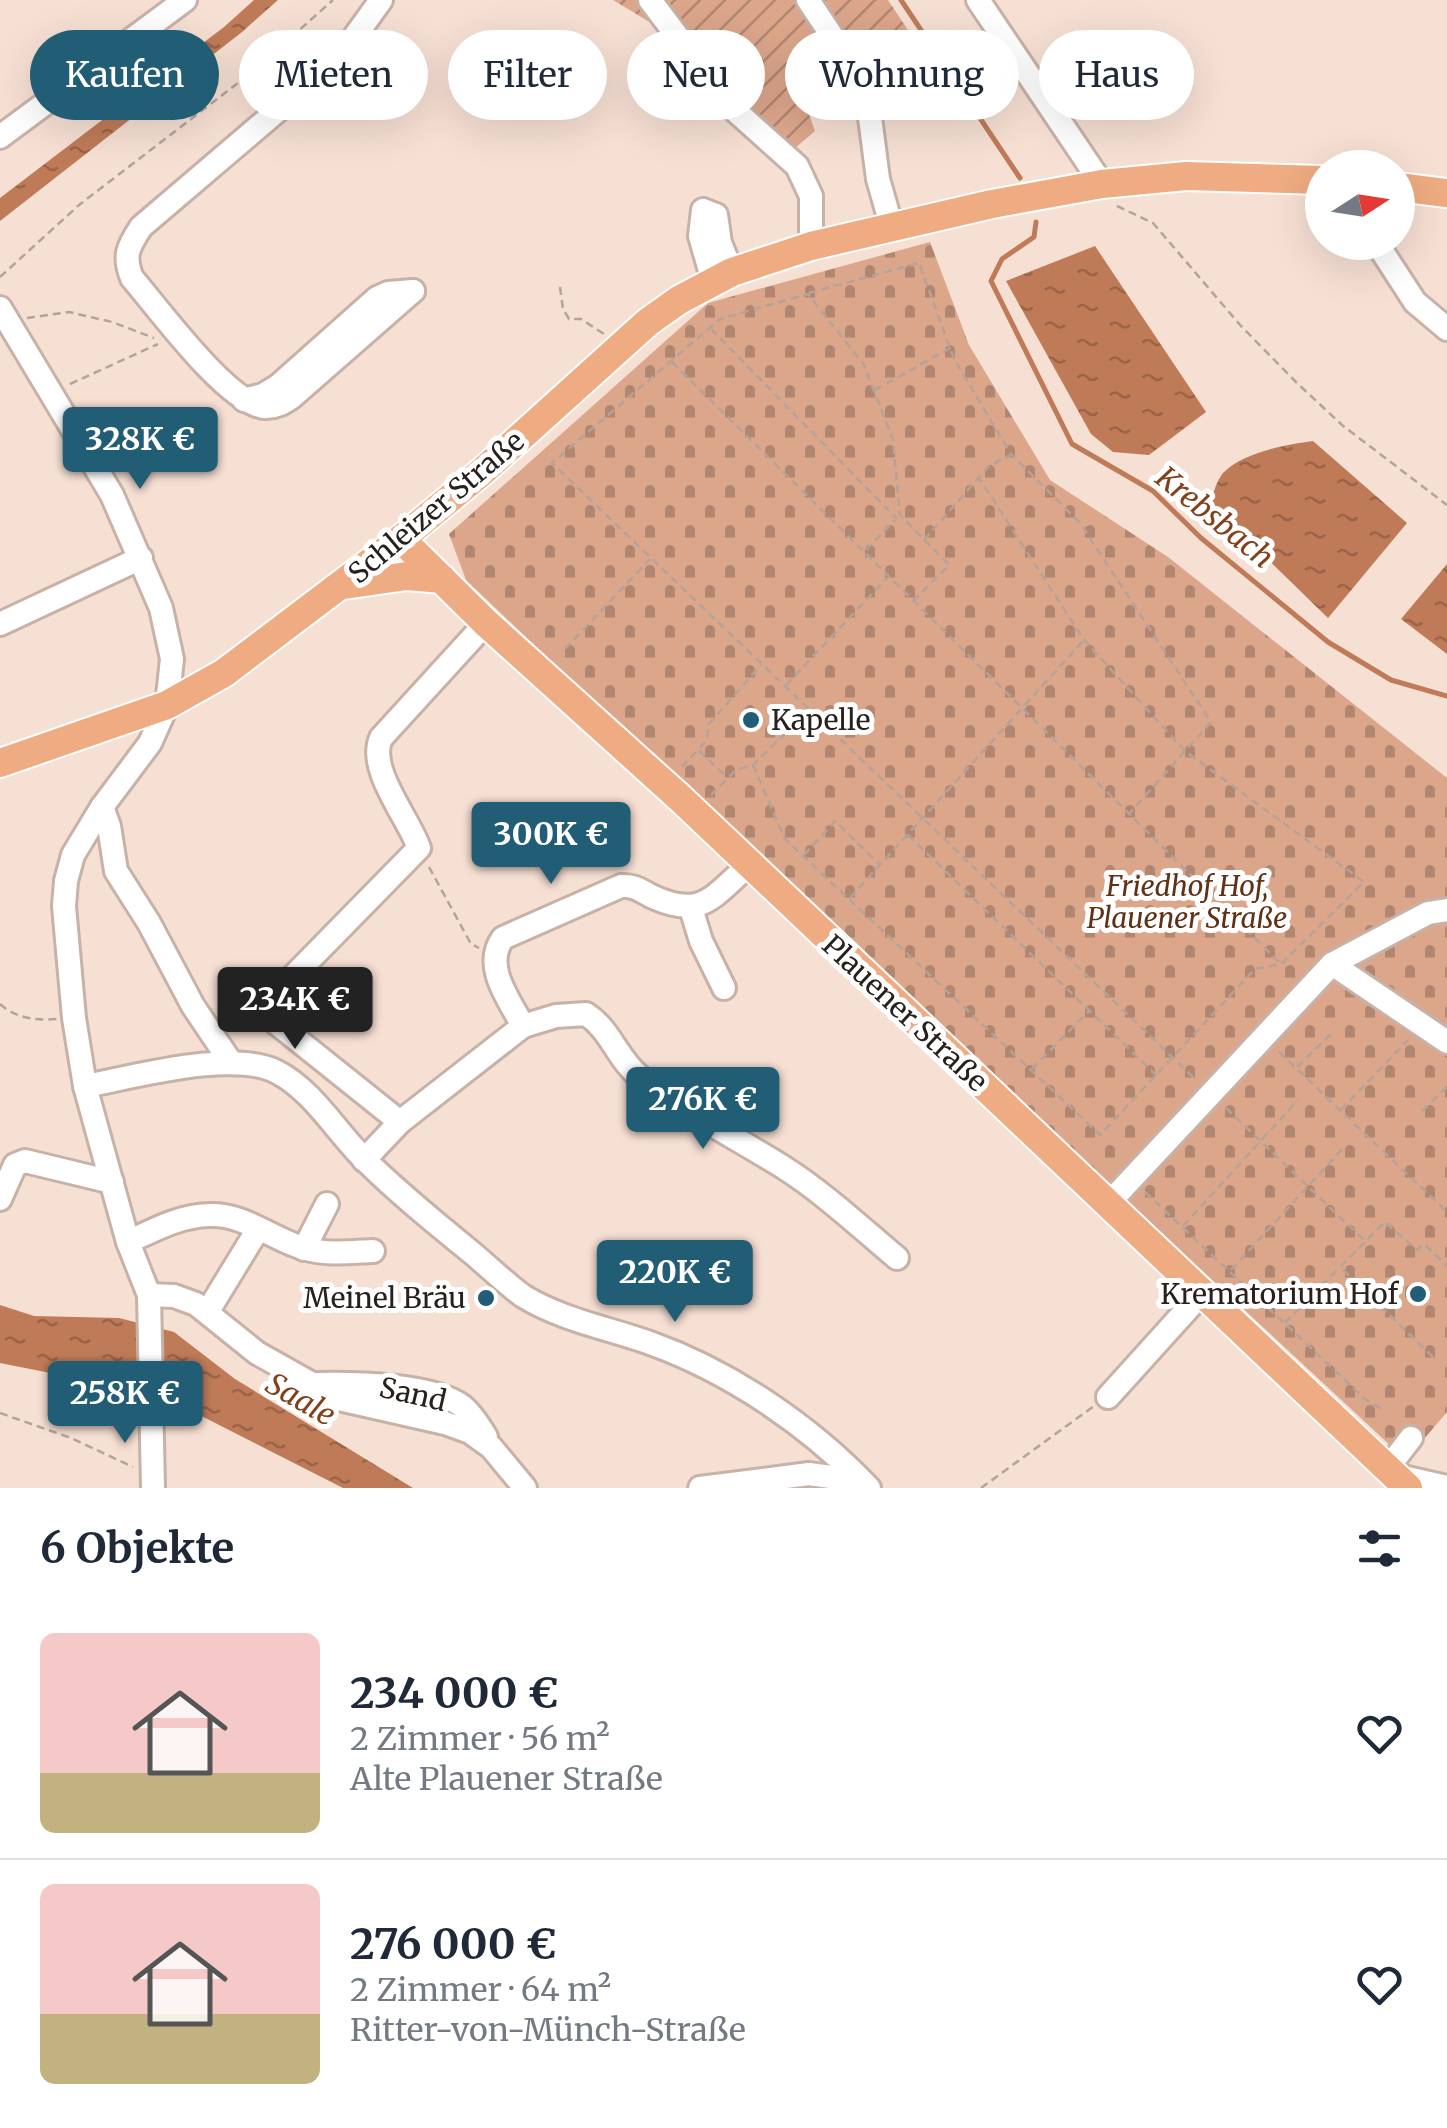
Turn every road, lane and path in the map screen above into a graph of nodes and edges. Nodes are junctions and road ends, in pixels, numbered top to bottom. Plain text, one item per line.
1 (185, 0) edge
2 (332, 0) edge
3 (380, 0) edge
4 (650, 0) edge
5 (808, 0) edge
6 (978, 0) edge
7 (0, 137) edge
8 (1305, 180) edge
9 (1102, 184) junction
10 (1415, 190) edge
11 (1447, 193) edge
12 (892, 228) junction
13 (811, 246) junction
14 (1388, 260) edge
15 (0, 277) edge
16 (560, 288) dead end
17 (413, 290) dead end
18 (808, 294) junction
19 (4, 314) edge
20 (710, 328) junction
21 (1447, 330) edge
22 (950, 348) junction
23 (617, 350) junction
24 (670, 361) junction
25 (874, 391) junction
26 (50, 392) junction
27 (1011, 454) junction
28 (979, 478) junction
29 (1447, 505) edge
30 (898, 517) junction
31 (401, 538) junction
32 (924, 540) junction
33 (864, 552) junction
34 (141, 558) junction
35 (651, 558) junction
36 (889, 577) junction
37 (442, 579) junction
38 (341, 586) junction
39 (913, 601) junction
40 (486, 623) junction
41 (0, 624) edge
42 (1084, 640) junction
43 (565, 649) dead end
44 (762, 664) junction
45 (785, 686) junction
46 (167, 705) junction
47 (1020, 706) junction
48 (810, 709) junction
49 (698, 750) junction
50 (1186, 751) junction
51 (0, 763) edge
52 (753, 765) junction
53 (728, 778) junction
54 (665, 785) junction
55 (102, 807) junction
56 (694, 812) junction
57 (1129, 814) junction
58 (922, 817) junction
59 (907, 834) junction
60 (419, 848) junction
61 (802, 856) junction
62 (749, 864) junction
63 (880, 864) junction
64 (849, 899) junction
65 (691, 908) junction
66 (1447, 910) edge
67 (494, 956) junction
68 (1281, 964) junction
69 (1332, 964) junction
70 (724, 988) dead end
71 (0, 1004) edge
72 (1090, 1010) junction
73 (74, 1018) junction
74 (1422, 1025) junction
75 (523, 1026) junction
76 (1330, 1034) dead end
77 (1263, 1038) junction
78 (1447, 1042) edge
79 (1173, 1057) junction
80 (230, 1061) junction
81 (1296, 1068) junction
82 (1030, 1070) junction
83 (1156, 1075) junction
84 (84, 1086) junction
85 (1447, 1087) edge
86 (1211, 1094) junction
87 (1298, 1100) dead end
88 (1340, 1111) junction
89 (1422, 1112) dead end
90 (400, 1122) junction
91 (1260, 1141) junction
92 (1345, 1146) dead end
93 (364, 1160) junction
94 (1132, 1179) junction
95 (112, 1182) junction
96 (1308, 1186) junction
97 (0, 1199) edge
98 (327, 1204) dead end
99 (1108, 1204) junction
100 (1447, 1212) edge
101 (1182, 1227) junction
102 (258, 1229) junction
103 (128, 1242) junction
104 (1366, 1242) junction
105 (304, 1249) junction
106 (373, 1252) dead end
107 (897, 1258) dead end
108 (1447, 1266) edge
109 (1340, 1267) junction
110 (1230, 1271) junction
111 (1202, 1293) junction
112 (149, 1303) junction
113 (208, 1312) junction
114 (1285, 1323) junction
115 (1433, 1357) dead end
116 (1108, 1396) joint
117 (1383, 1410) dead end
118 (0, 1413) edge
119 (1411, 1438) dead end
120 (1397, 1477) edge
121 (152, 1482) edge
122 (1447, 1487) edge
123 (526, 1488) edge
124 (700, 1488) edge
125 (858, 1488) edge
126 (869, 1488) edge
127 (980, 1488) edge

1 - 7 street
2 - 15 path
3 - 17 street
4 - 13 street
5 - 12 street
6 - 9 street
8 - 9 main road, Schleizer Straße
9 - 12 main road, Schleizer Straße
9 - 29 path
10 - 11 main road
12 - 13 main road, Schleizer Straße
13 - 23 main road, Schleizer Straße
14 - 21 street
16 - 23 path
18 - 20 path
18 - 22 path
18 - 25 path
19 - 26 street
19 - 26 path
20 - 24 path
20 - 30 path
22 - 25 path
22 - 27 path
23 - 31 main road, Schleizer Straße
24 - 33 path
24 - 35 path
25 - 30 path
26 - 34 street
27 - 28 path
27 - 50 path
28 - 32 path
28 - 42 path
30 - 32 path
30 - 33 path
31 - 37 main road, Plauener Straße
31 - 38 main road, Schleizer Straße
32 - 39 path
33 - 36 path
34 - 41 street
34 - 46 street
35 - 43 path
35 - 44 path
36 - 39 path
36 - 45 path
37 - 38 main road
37 - 40 main road, Plauener Straße
38 - 46 main road, Schleizer Straße
39 - 47 path
40 - 54 main road, Plauener Straße
40 - 60 street
42 - 47 path
42 - 50 path
44 - 45 path
44 - 49 path
45 - 48 path
46 - 51 main road, Schleizer Straße
46 - 55 street
47 - 57 path
47 - 58 path
48 - 52 path
48 - 58 path
49 - 53 path
49 - 54 path
50 - 57 path
50 - 68 path
52 - 53 path
52 - 61 path
53 - 56 path
54 - 56 main road, Plauener Straße
55 - 73 street
55 - 80 street
56 - 62 main road, Plauener Straße
57 - 68 path
58 - 59 path
58 - 79 path
59 - 63 path
59 - 72 path
60 - 67 path
60 - 90 street
61 - 63 path
61 - 64 path
62 - 65 street
62 - 99 main road, Plauener Straße
63 - 64 path
64 - 82 path
65 - 67 street
65 - 70 street
66 - 69 street
67 - 75 street
68 - 79 path
69 - 74 street
69 - 77 street
71 - 73 path
72 - 82 path
72 - 83 path
73 - 84 street
74 - 78 street
74 - 88 path
75 - 90 street
75 - 107 street
76 - 81 path
77 - 81 path
77 - 86 street
79 - 83 path
79 - 86 path
80 - 84 street
80 - 93 street
81 - 88 path
82 - 83 path
84 - 95 street
85 - 89 path
86 - 91 path
86 - 94 street
87 - 91 path
88 - 100 path
90 - 93 street
91 - 96 path
91 - 101 path
92 - 96 path
93 - 126 street
94 - 99 street
94 - 101 path
95 - 97 street
95 - 103 street
96 - 104 path
96 - 110 path
98 - 105 street
99 - 111 main road, Plauener Straße
101 - 110 path
102 - 103 street
102 - 105 street
102 - 113 street
103 - 112 street
104 - 108 path
104 - 109 path
105 - 106 street
109 - 114 path
109 - 115 path
110 - 114 path
111 - 116 street
111 - 120 main road, Plauener Straße
112 - 113 street, Sand
112 - 121 street
113 - 123 street, Sand
114 - 117 path
116 - 127 path
118 - 121 path
119 - 120 street
120 - 122 street
124 - 125 street

